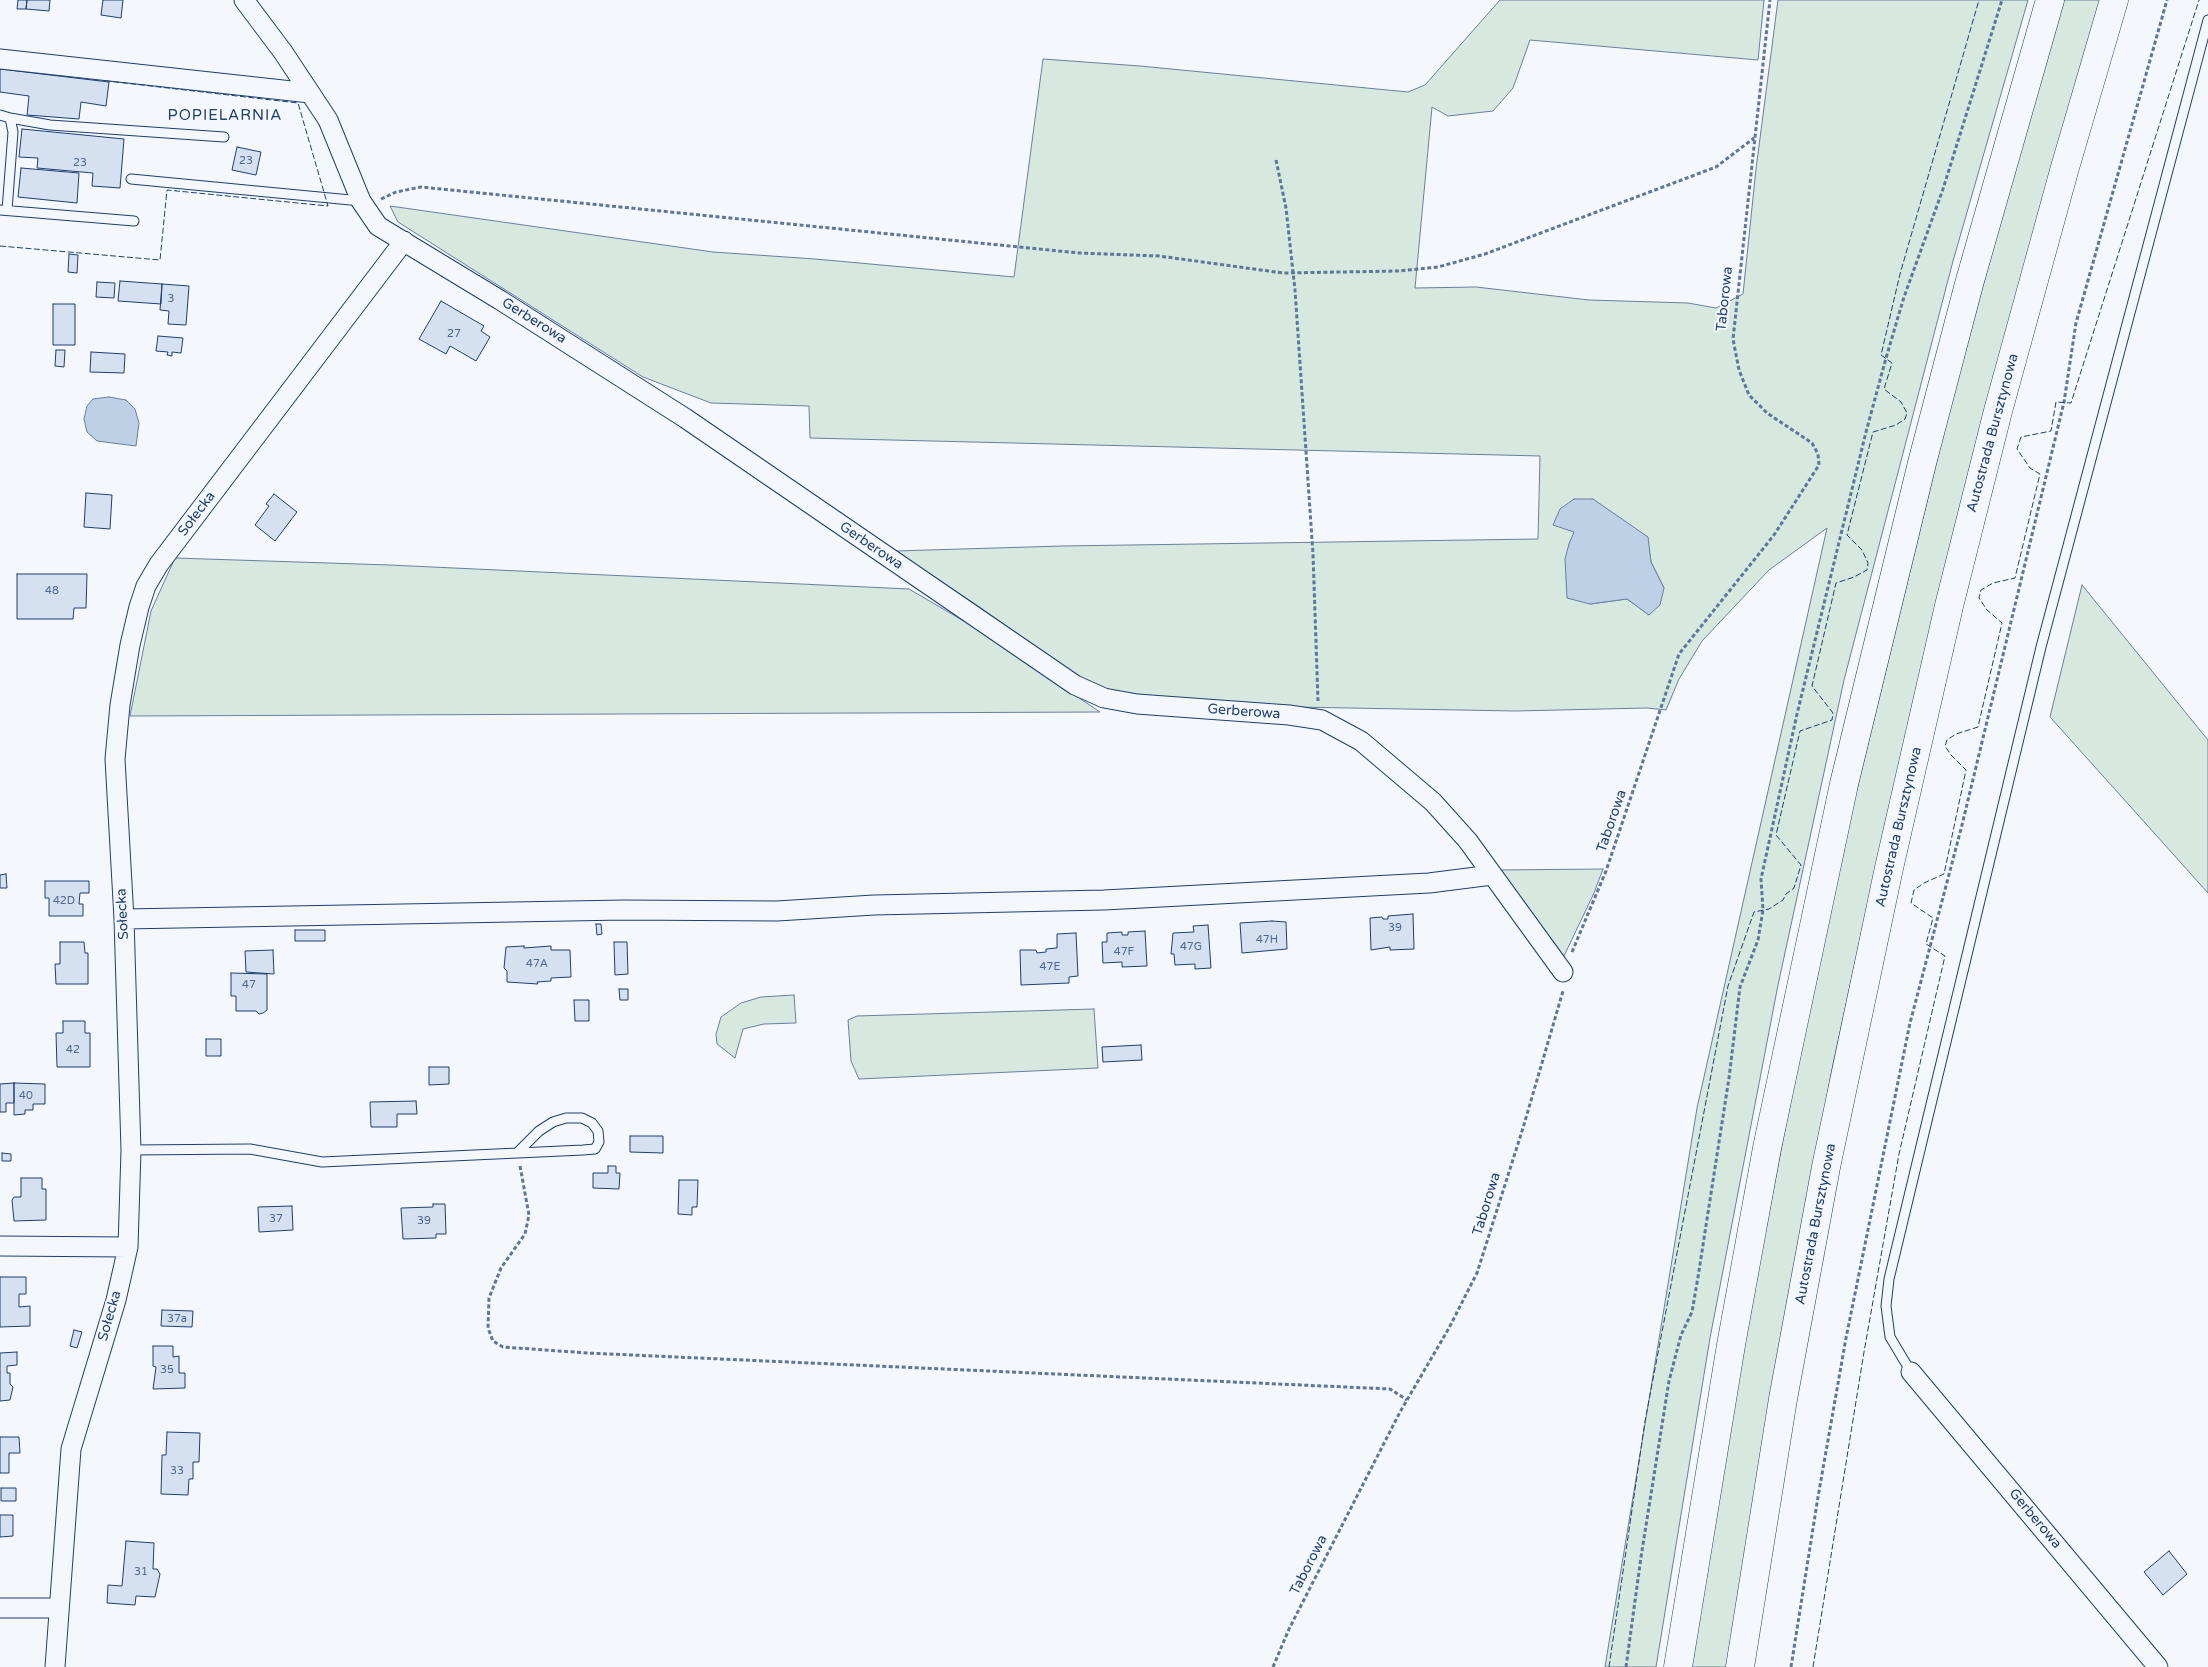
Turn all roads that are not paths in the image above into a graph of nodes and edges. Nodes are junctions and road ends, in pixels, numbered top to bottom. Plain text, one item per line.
1 (244, 0) edge
2 (2050, 0) edge
3 (2114, 0) edge
4 (2208, 20) edge
5 (0, 59) edge
6 (310, 93) junction
7 (0, 115) edge
8 (10, 118) junction
9 (224, 138) dead end
10 (131, 179) dead end
11 (363, 204) junction
12 (3, 210) edge
13 (134, 221) dead end
14 (404, 241) junction
15 (1492, 875) junction
16 (124, 919) junction
17 (1564, 972) road end
18 (131, 1150) junction
19 (518, 1153) junction
20 (0, 1246) edge
21 (128, 1247) junction
22 (1911, 1372) joint
23 (0, 1608) edge
24 (59, 1608) junction
25 (55, 1667) edge
26 (1678, 1667) edge
27 (1740, 1667) edge
28 (2158, 1667) edge

1 - 6 street, Gerberowa
2 - 26 highway
3 - 27 highway, Autostrada Bursztynowa
4 - 22 lane
5 - 6 street
6 - 11 street, Gerberowa
7 - 8 lane
8 - 9 lane
8 - 12 lane
10 - 11 lane
11 - 14 street, Gerberowa
12 - 13 lane
14 - 15 street, Gerberowa
14 - 16 street, Sołecka
15 - 16 street
15 - 17 street, Gerberowa
16 - 18 street, Sołecka
18 - 19 lane
18 - 21 street, Sołecka
19 - 19 lane
20 - 21 street
21 - 24 street, Sołecka
22 - 28 street, Gerberowa
23 - 24 street
24 - 25 street, Sołecka

